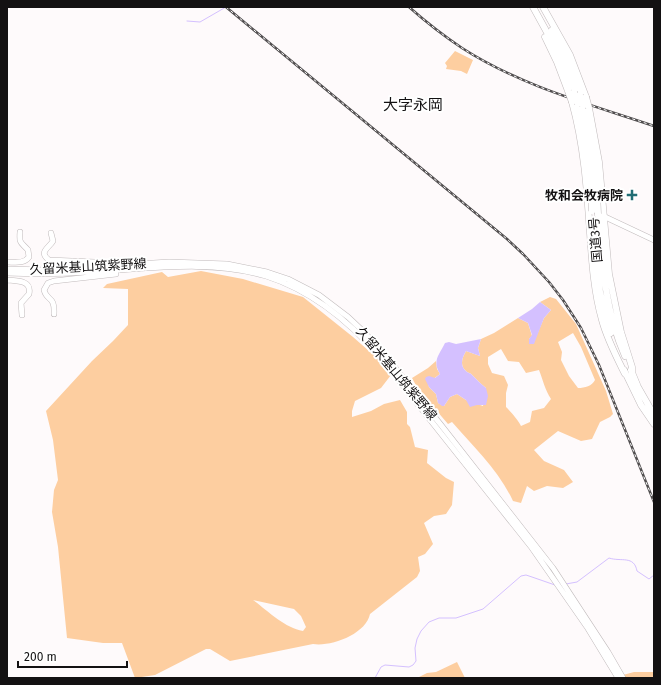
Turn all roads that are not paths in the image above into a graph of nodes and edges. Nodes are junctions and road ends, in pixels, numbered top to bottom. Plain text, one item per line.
1 (532, 7) edge
2 (540, 7) edge
3 (543, 7) edge
4 (577, 93) junction
5 (581, 105) junction
6 (588, 208) junction
7 (603, 216) junction
8 (20, 232) dead end
9 (52, 232) dead end
10 (654, 240) edge
11 (7, 262) edge
12 (133, 267) junction
13 (7, 269) edge
14 (7, 273) edge
15 (7, 280) edge
16 (22, 314) dead end
17 (54, 314) dead end
18 (628, 373) junction
19 (652, 416) edge
20 (654, 424) edge
21 (566, 591) junction
22 (618, 678) edge
23 (623, 678) edge

1 - 4 highway
2 - 4 highway
3 - 4 highway
4 - 5 highway, bridge
4 - 5 highway, bridge
5 - 6 highway
5 - 7 highway
5 - 18 highway, 国道3号, bridge
6 - 7 main road
6 - 18 highway
7 - 10 main road
7 - 18 highway
8 - 11 main road
9 - 12 main road
12 - 13 main road, 久留米基山筑紫野線
12 - 14 main road, 久留米基山筑紫野線
12 - 17 main road
12 - 21 main road, 久留米基山筑紫野線
15 - 16 main road
18 - 19 highway, 国道3号
18 - 19 highway, 国道3号
19 - 20 highway, 国道3号
21 - 22 main road, 久留米基山筑紫野線
21 - 23 main road, 久留米基山筑紫野線

